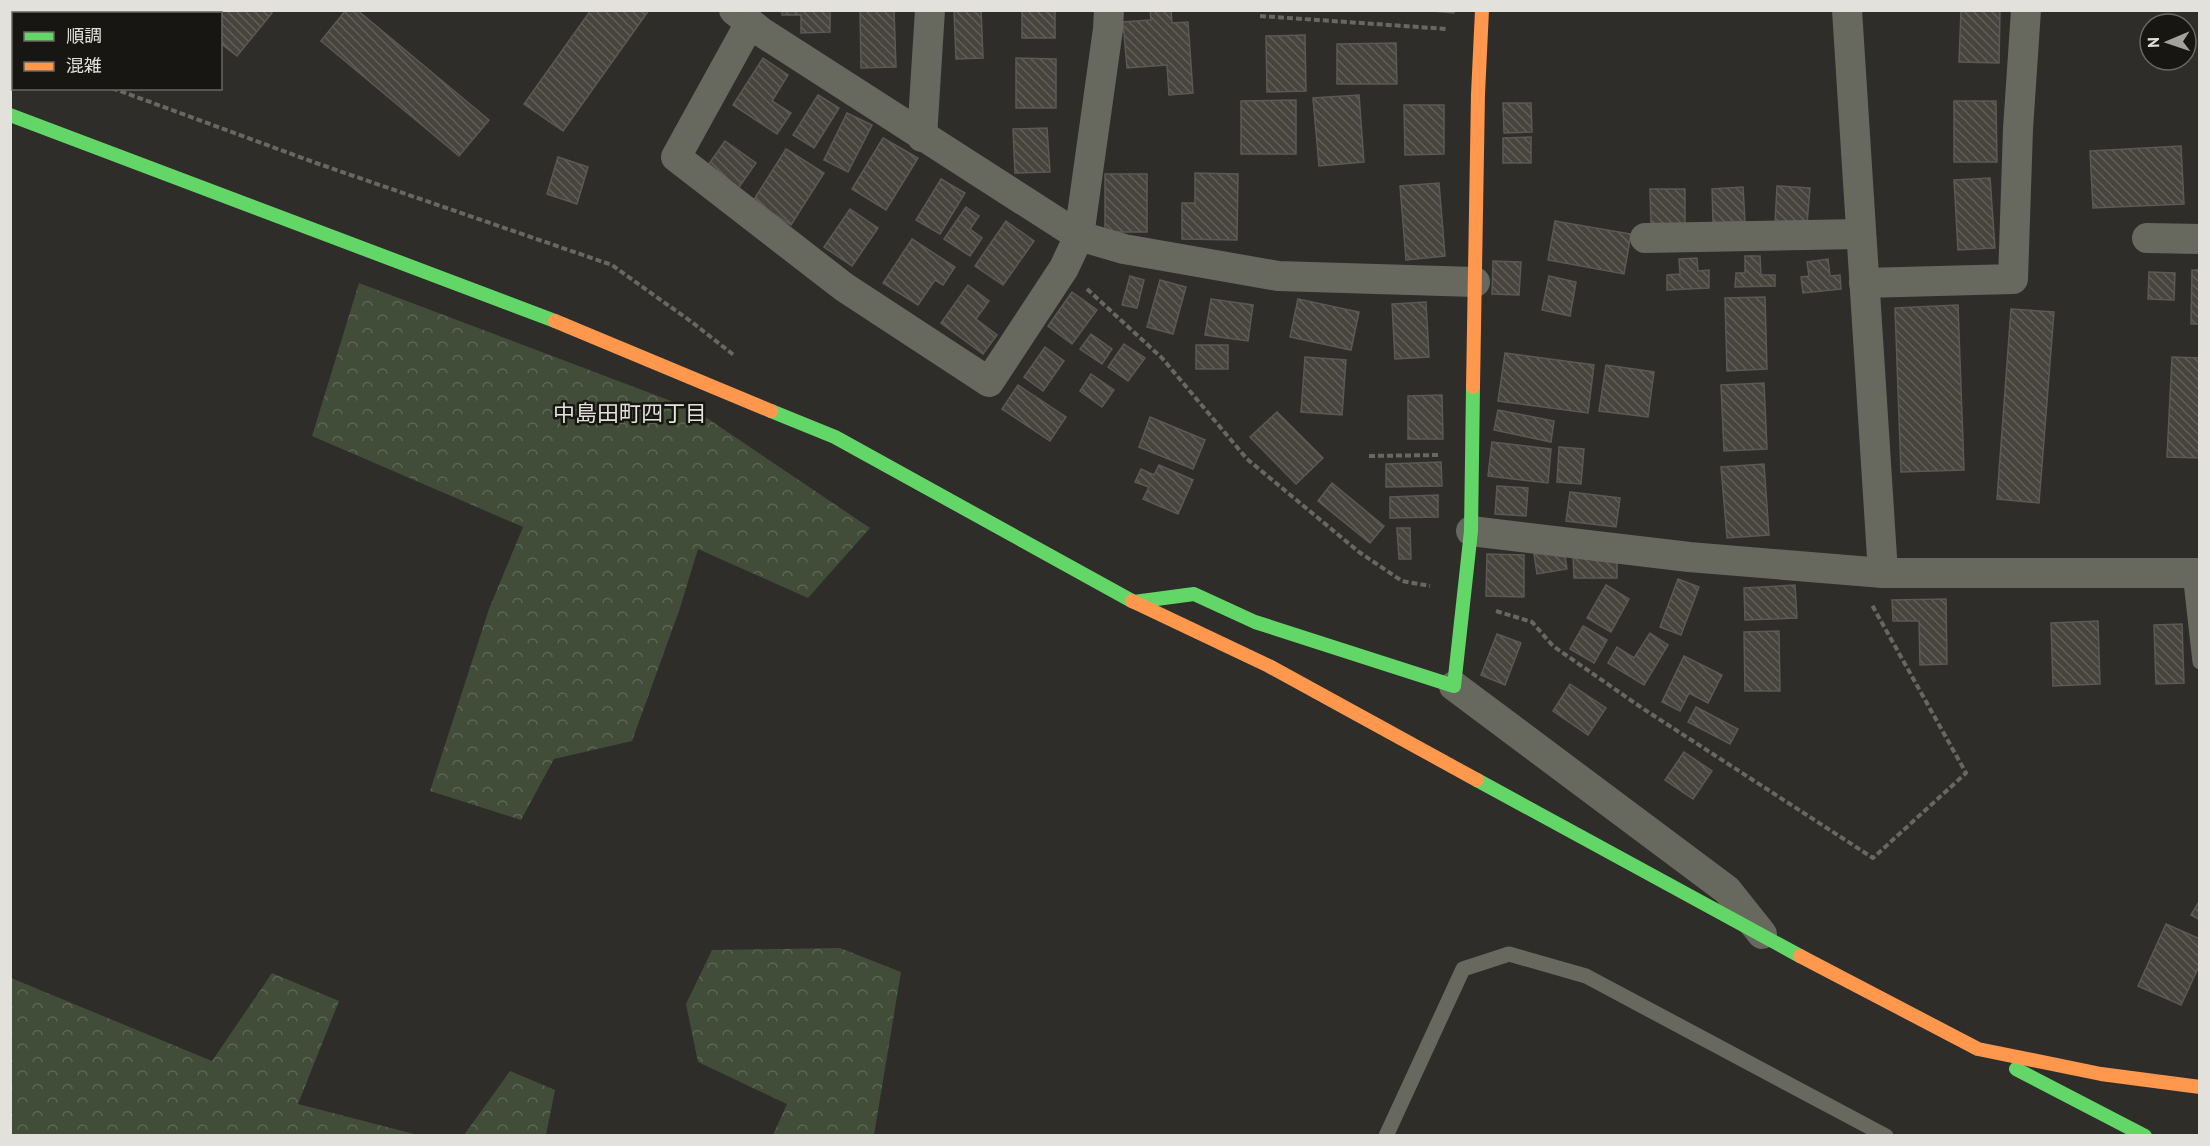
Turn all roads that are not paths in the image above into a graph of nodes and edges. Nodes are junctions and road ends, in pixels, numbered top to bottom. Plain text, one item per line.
1 (930, 10) edge
2 (1109, 10) edge
3 (1482, 10) edge
4 (1846, 10) edge
5 (2026, 10) edge
6 (751, 19) edge
7 (10, 115) edge
8 (922, 137) junction
9 (1861, 234) junction
10 (1079, 236) junction
11 (1646, 238) dead end
12 (2147, 238) dead end
13 (2199, 239) edge
14 (1475, 282) junction
15 (1864, 283) junction
16 (1471, 531) junction
17 (1883, 573) junction
18 (2195, 573) edge
19 (1134, 602) junction
20 (2199, 662) edge
21 (1455, 686) junction
22 (1764, 937) junction
23 (1978, 1049) junction
24 (2199, 1086) edge
25 (1386, 1136) edge
26 (1886, 1136) edge
27 (2145, 1136) edge

1 - 8 street
2 - 10 street
3 - 14 street
4 - 9 street
5 - 15 street
6 - 8 street
6 - 10 street
7 - 19 street
8 - 10 street
9 - 11 street
9 - 15 street
10 - 14 street
12 - 13 street
14 - 16 street
15 - 17 street
16 - 17 street
16 - 21 street
17 - 18 street
18 - 20 lane
19 - 21 street
19 - 22 street
21 - 22 street
22 - 23 street
23 - 24 street
23 - 27 street
25 - 26 lane

